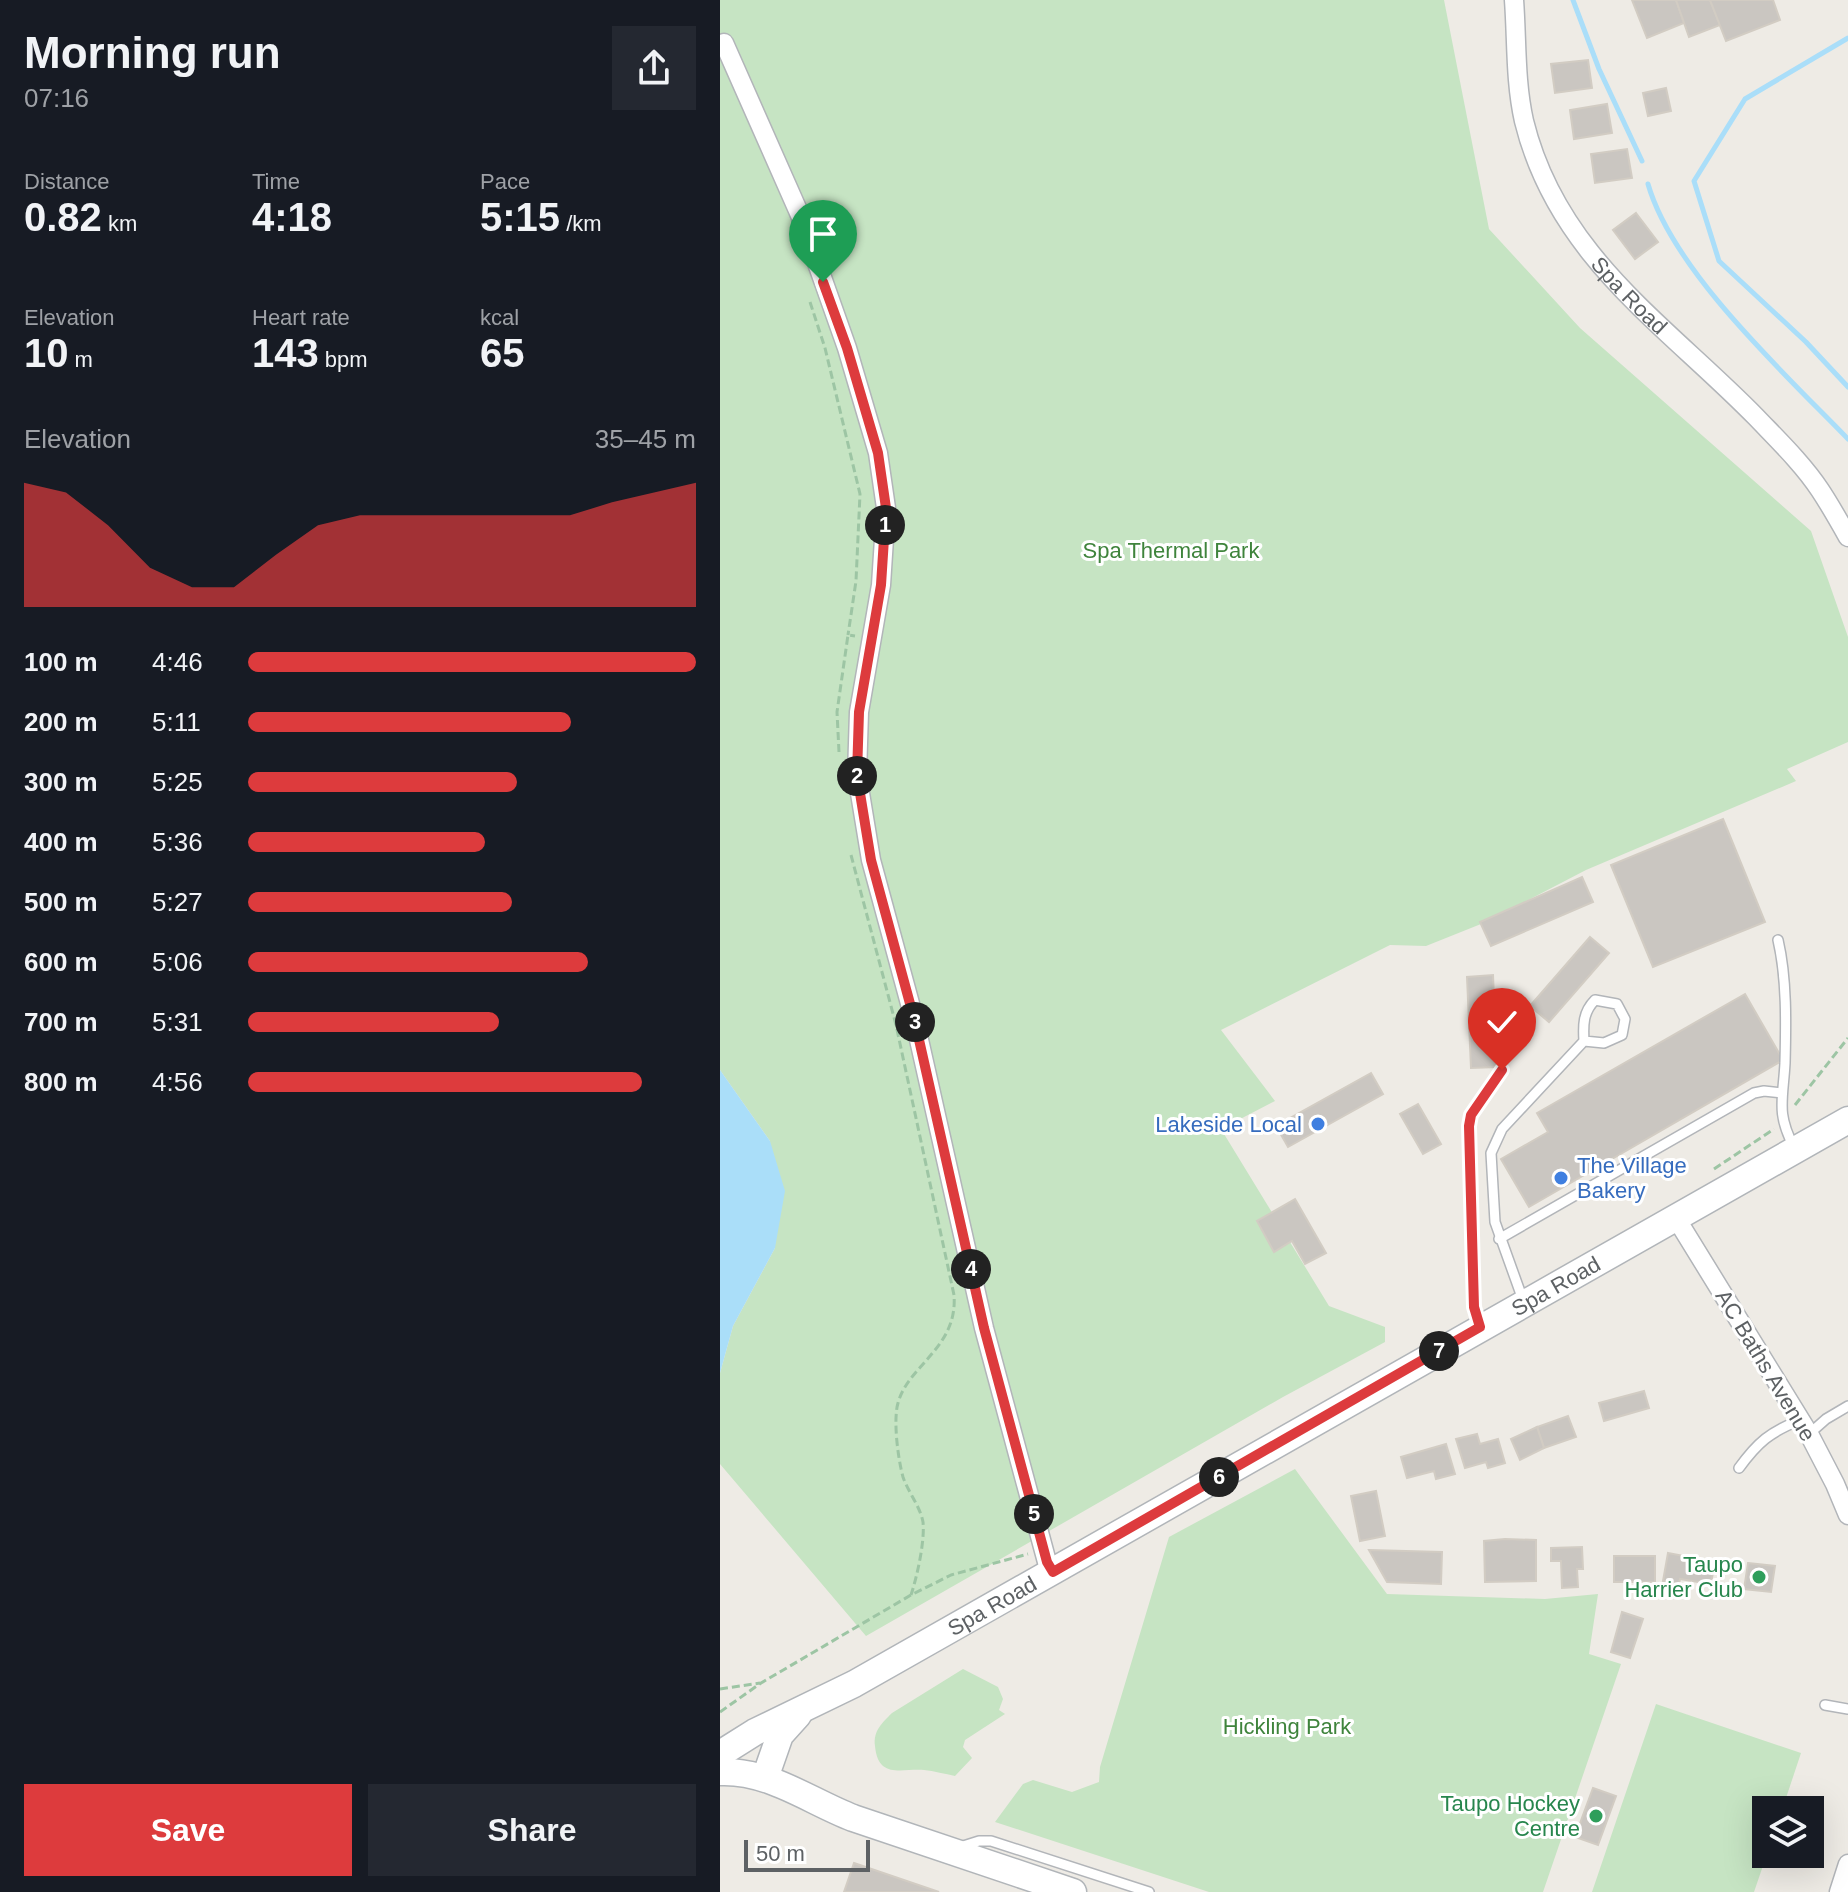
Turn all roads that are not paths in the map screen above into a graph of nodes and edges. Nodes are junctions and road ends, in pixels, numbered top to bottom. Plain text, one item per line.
1 (1514, 0) edge
2 (724, 43) dead end
3 (1848, 537) edge
4 (1778, 940) dead end
5 (1584, 1041) junction
6 (1502, 1070) dead end
7 (1782, 1093) junction
8 (1848, 1120) edge
9 (1796, 1150) junction
10 (1676, 1218) junction
11 (1499, 1239) junction
12 (1524, 1304) junction
13 (1480, 1327) junction
14 (1848, 1406) edge
15 (1804, 1427) junction
16 (1739, 1468) dead end
17 (1848, 1515) edge
18 (1053, 1572) junction
19 (1825, 1705) dead end
20 (1848, 1709) edge
21 (802, 1710) junction
22 (720, 1754) edge
23 (720, 1772) edge
24 (765, 1778) junction
25 (949, 1850) junction
26 (1848, 1864) edge
27 (1071, 1892) edge
28 (1149, 1892) edge
29 (1839, 1892) edge

1 - 3 street, Spa Road
2 - 18 street
4 - 7 lane
5 - 5 lane
5 - 11 lane
6 - 13 lane
7 - 9 lane
7 - 11 lane
8 - 9 main road, Spa Road
9 - 10 main road, Spa Road
10 - 12 main road, Spa Road
10 - 15 street, AC Baths Avenue
11 - 12 lane
12 - 13 main road, Spa Road
13 - 18 main road, Spa Road
14 - 15 lane
15 - 16 lane
15 - 17 street, AC Baths Avenue
18 - 21 main road, Spa Road
19 - 20 lane
21 - 22 main road, Spa Road
21 - 24 main road, Spa Road
23 - 24 main road
24 - 25 main road
25 - 27 main road
25 - 28 lane
26 - 29 street

